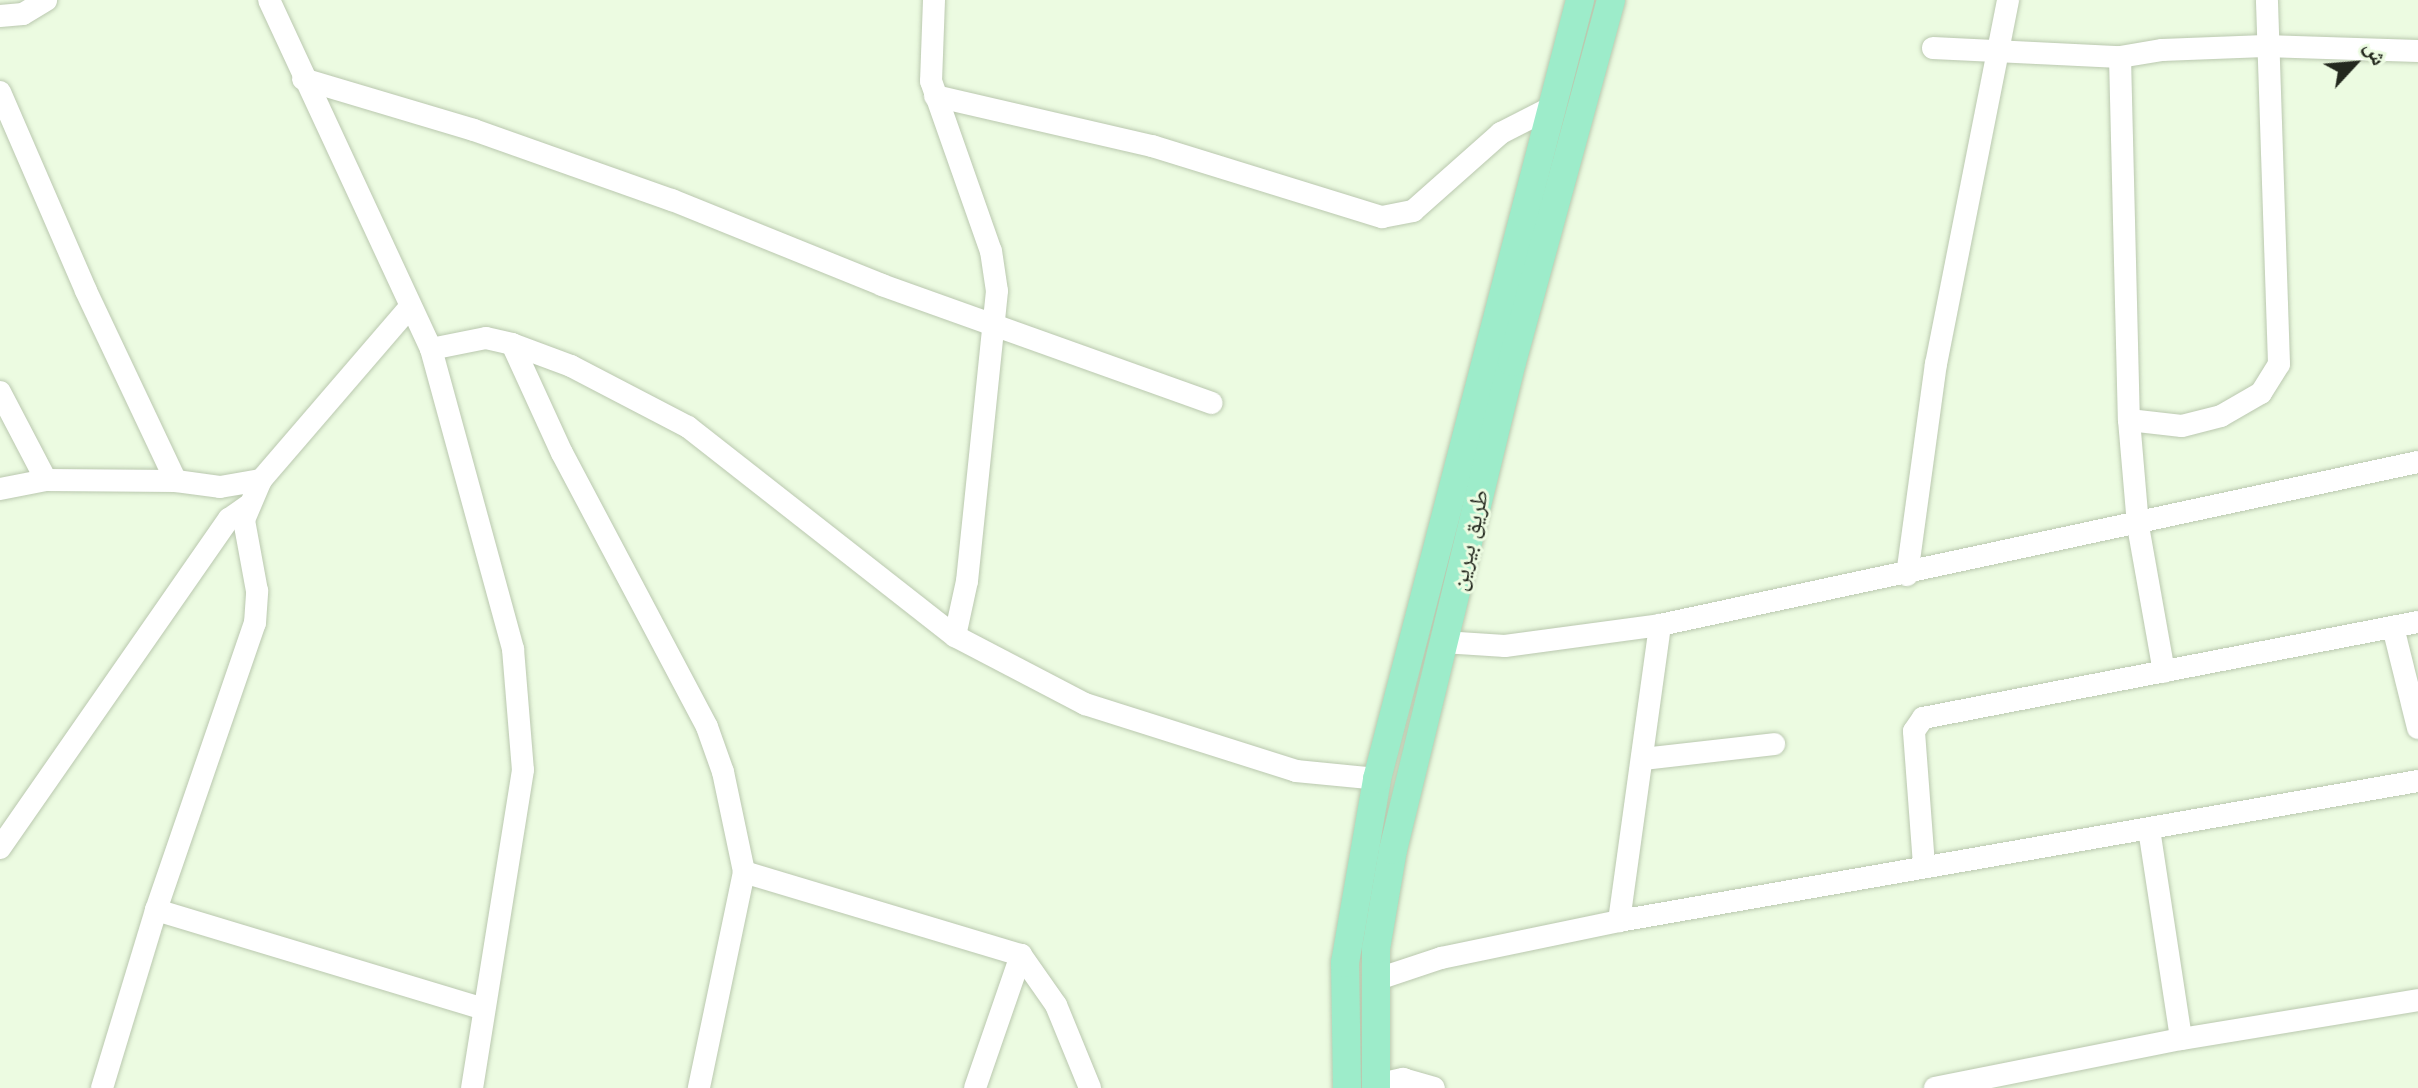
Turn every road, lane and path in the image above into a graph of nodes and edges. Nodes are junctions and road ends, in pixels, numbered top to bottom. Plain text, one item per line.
1 (46, 0) edge
2 (269, 0) edge
3 (934, 0) edge
4 (1580, 0) edge
5 (1611, 0) edge
6 (2008, 0) edge
7 (2267, 0) edge
8 (0, 16) edge
9 (2265, 46) junction
10 (1933, 48) dead end
11 (2418, 51) edge
12 (1998, 52) junction
13 (2120, 57) junction
14 (303, 79) junction
15 (0, 92) edge
16 (935, 96) junction
17 (1550, 108) junction
18 (410, 307) junction
19 (995, 326) junction
20 (512, 344) junction
21 (431, 349) junction
22 (0, 392) edge
23 (1212, 403) dead end
24 (2129, 420) junction
25 (1456, 461) junction
26 (2418, 462) edge
27 (1486, 469) junction
28 (46, 480) junction
29 (261, 480) junction
30 (176, 481) junction
31 (0, 489) edge
32 (249, 505) junction
33 (2138, 526) junction
34 (1907, 575) junction
35 (2418, 622) edge
36 (1660, 625) junction
37 (2393, 627) junction
38 (955, 636) junction
39 (1443, 642) junction
40 (2164, 672) junction
41 (2418, 728) edge
42 (1774, 744) dead end
43 (1643, 759) junction
44 (1377, 779) junction
45 (2418, 781) edge
46 (2149, 829) junction
47 (0, 848) edge
48 (1924, 865) junction
49 (744, 872) junction
50 (156, 910) junction
51 (1619, 921) junction
52 (1021, 955) junction
53 (1375, 980) junction
54 (2418, 1000) edge
55 (483, 1009) junction
56 (2181, 1039) junction
57 (1376, 1086) edge
58 (102, 1088) edge
59 (472, 1088) edge
60 (699, 1088) edge
61 (975, 1088) edge
62 (1090, 1088) edge
63 (1347, 1088) edge
64 (1434, 1088) edge
65 (1935, 1088) edge

1 - 8 street
2 - 14 street
3 - 16 street
4 - 17 main road, طريق بيرين
5 - 27 main road, طريق بيرين
6 - 12 street
7 - 9 street
9 - 11 street
9 - 13 street
9 - 24 street
10 - 12 street
12 - 13 street
12 - 34 street
13 - 24 street
14 - 18 street
14 - 19 street
15 - 30 street
16 - 17 street
16 - 19 street
17 - 25 main road, طريق بيرين
18 - 21 street
18 - 29 street
19 - 23 street
19 - 38 street
20 - 21 street
20 - 38 street
20 - 49 street
21 - 55 street
22 - 28 street
24 - 33 street
25 - 27 main road
25 - 44 main road, طريق بيرين
26 - 33 street
27 - 39 main road, طريق بيرين
28 - 30 street
28 - 31 street
29 - 30 street
29 - 32 street
32 - 47 street
32 - 50 street
33 - 34 street
33 - 40 street
34 - 36 street
35 - 37 street
36 - 39 street
36 - 43 street
37 - 40 street
37 - 41 street
38 - 44 street
39 - 53 main road, طريق بيرين
40 - 48 street
42 - 43 street
43 - 51 street
44 - 63 main road, طريق بيرين
45 - 46 street
46 - 48 street
46 - 56 street
48 - 51 street
49 - 52 street
49 - 60 street
50 - 55 street
50 - 58 street
51 - 53 street
52 - 61 street
52 - 62 street
53 - 57 main road, طريق بيرين
54 - 56 street
55 - 59 street
56 - 65 street
57 - 64 street

